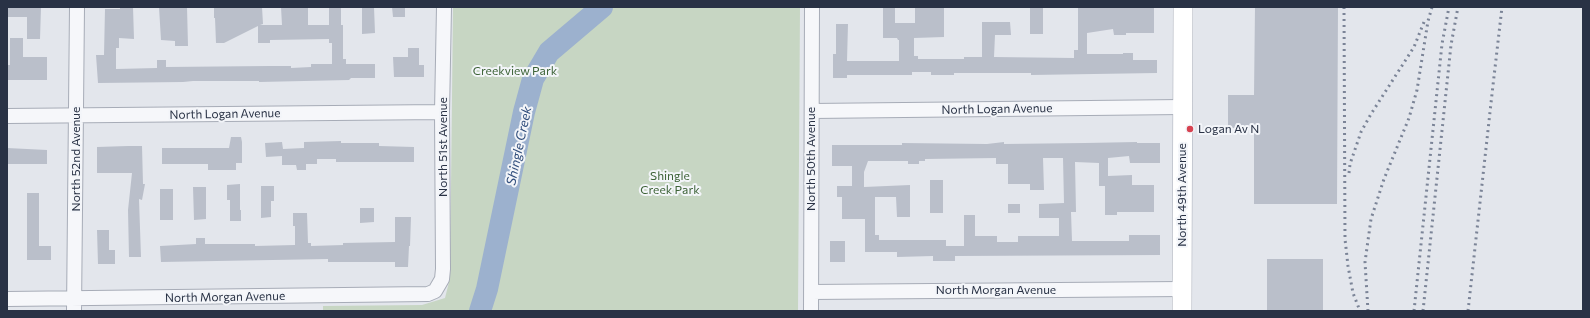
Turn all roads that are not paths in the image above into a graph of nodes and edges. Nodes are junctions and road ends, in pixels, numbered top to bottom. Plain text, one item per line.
1 (77, 7) edge
2 (444, 7) edge
3 (812, 7) edge
4 (1183, 7) edge
5 (1182, 107) junction
6 (812, 111) junction
7 (442, 112) junction
8 (7, 116) edge
9 (76, 116) junction
10 (439, 287) joint
11 (1182, 289) junction
12 (811, 292) junction
13 (7, 299) edge
14 (74, 305) edge
15 (811, 311) edge
16 (1182, 311) edge

1 - 9 street, North 52nd Avenue
2 - 7 street, North 51st Avenue
3 - 6 street, North 50th Avenue
4 - 5 street, North 49th Avenue
5 - 6 street, North Logan Avenue
5 - 11 street, North 49th Avenue
6 - 12 street, North 50th Avenue
7 - 9 street, North Logan Avenue
7 - 10 street, North 51st Avenue
8 - 9 street, North Logan Avenue
9 - 14 street, North 52nd Avenue
10 - 14 street, North Morgan Avenue
11 - 12 street, North Morgan Avenue
11 - 16 street, North 49th Avenue
12 - 15 street, North 50th Avenue
13 - 14 street, North Morgan Avenue

